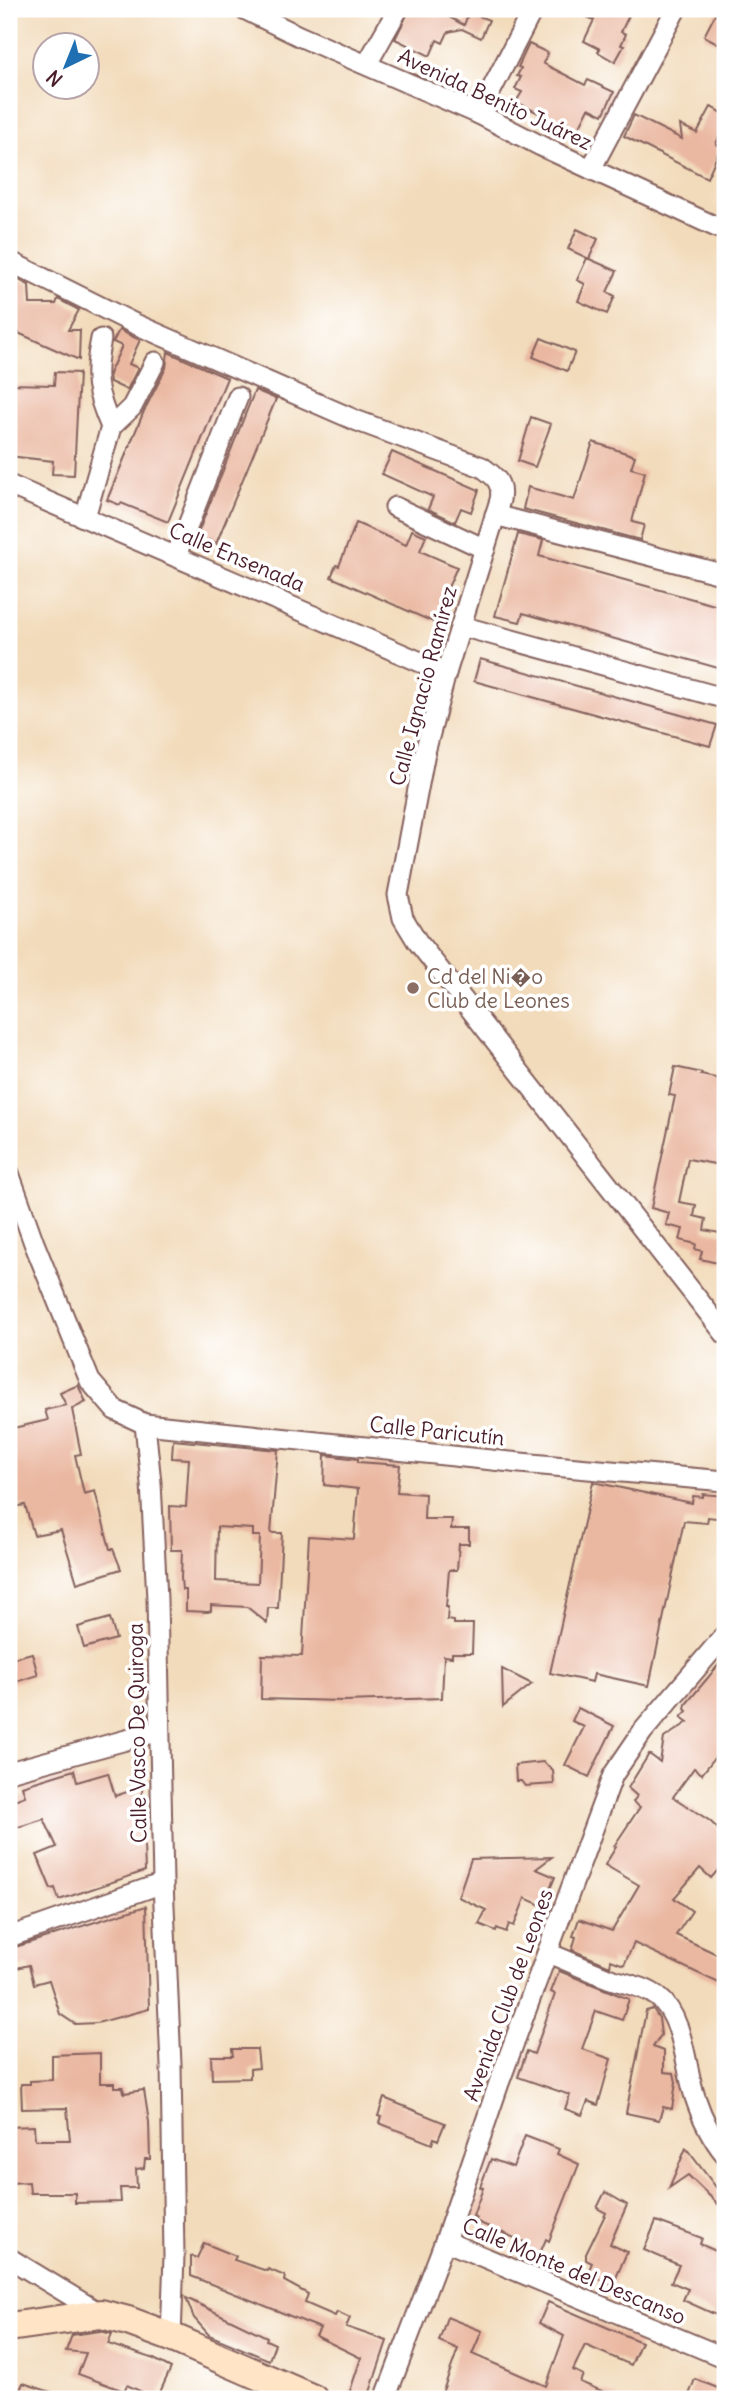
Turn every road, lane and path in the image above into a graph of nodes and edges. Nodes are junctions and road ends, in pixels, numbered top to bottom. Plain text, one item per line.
1 (244, 9) edge
2 (398, 9) edge
3 (533, 9) edge
4 (676, 9) edge
5 (367, 64) junction
6 (479, 114) junction
7 (591, 169) junction
8 (725, 231) edge
9 (9, 261) edge
10 (101, 339) dead end
11 (155, 362) dead end
12 (238, 397) dead end
13 (111, 427) junction
14 (9, 485) edge
15 (396, 507) dead end
16 (495, 515) junction
17 (85, 517) junction
18 (485, 549) junction
19 (176, 556) junction
20 (725, 575) edge
21 (461, 626) junction
22 (446, 673) junction
23 (723, 698) dead end
24 (9, 1173) edge
25 (725, 1334) edge
26 (145, 1424) junction
27 (725, 1480) edge
28 (725, 1635) edge
29 (159, 1731) junction
30 (9, 1772) edge
31 (163, 1883) junction
32 (9, 1937) edge
33 (548, 1953) junction
34 (725, 2154) edge
35 (445, 2241) junction
36 (9, 2258) edge
37 (100, 2314) junction
38 (9, 2327) edge
39 (171, 2337) junction
40 (725, 2358) edge
41 (313, 2399) edge
42 (386, 2399) edge

1 - 5 street, Avenida Benito Juárez
2 - 5 street
3 - 6 street
4 - 7 street
5 - 6 street, Avenida Benito Juárez
6 - 7 street, Avenida Benito Juárez
7 - 8 street, Avenida Benito Juárez
9 - 16 street, Calle Ignacio Ramírez
10 - 13 street
11 - 13 street
12 - 19 street
13 - 17 street
14 - 17 street, Calle Ensenada
15 - 18 street
16 - 18 street, Calle Ignacio Ramírez
16 - 20 street
17 - 19 street, Calle Ensenada
18 - 21 street, Calle Ignacio Ramírez
19 - 22 street, Calle Ensenada
21 - 22 street, Calle Ignacio Ramírez
21 - 23 street
22 - 25 street, Calle Ignacio Ramírez
24 - 26 street
26 - 27 street, Calle Paricutín
26 - 29 street, Calle Vasco De Quiroga
28 - 33 street, Avenida Club de Leones
29 - 30 street
29 - 31 street, Calle Vasco De Quiroga
31 - 32 street
31 - 39 street, Calle Vasco De Quiroga
33 - 34 street
33 - 35 street, Avenida Club de Leones
35 - 40 street, Calle Monte del Descanso
35 - 42 street, Avenida Club de Leones
36 - 37 street
37 - 38 street
37 - 39 street
39 - 41 street

